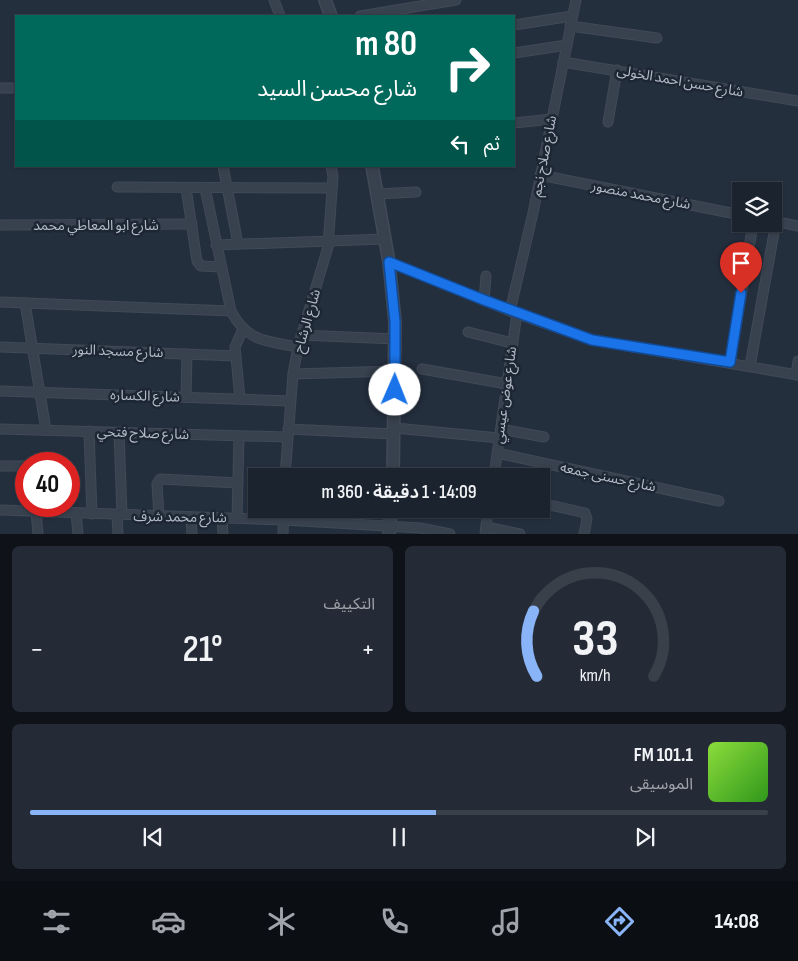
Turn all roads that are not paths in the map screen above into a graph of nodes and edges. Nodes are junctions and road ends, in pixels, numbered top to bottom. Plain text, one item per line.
1 (274, 0) edge
2 (325, 0) edge
3 (456, 0) edge
4 (576, 0) edge
5 (280, 15) edge
6 (331, 15) edge
7 (366, 15) edge
8 (572, 16) junction
9 (515, 25) edge
10 (570, 26) junction
11 (657, 38) dead end
12 (567, 45) junction
13 (515, 53) edge
14 (563, 62) junction
15 (617, 70) junction
16 (0, 88) edge
17 (15, 88) edge
18 (798, 101) edge
19 (552, 119) junction
20 (608, 122) dead end
21 (515, 123) edge
22 (223, 167) edge
23 (331, 167) edge
24 (372, 167) edge
25 (540, 175) junction
26 (117, 187) dead end
27 (186, 188) junction
28 (205, 188) junction
29 (227, 188) junction
30 (332, 188) junction
31 (416, 192) dead end
32 (377, 194) junction
33 (732, 213) edge
34 (782, 223) edge
35 (192, 224) junction
36 (0, 225) edge
37 (798, 226) edge
38 (752, 232) edge
39 (773, 232) edge
40 (385, 238) junction
41 (329, 242) junction
42 (238, 244) junction
43 (216, 245) junction
44 (389, 262) junction
45 (221, 267) junction
46 (486, 276) dead end
47 (484, 300) junction
48 (0, 302) edge
49 (25, 303) junction
50 (231, 311) junction
51 (514, 312) junction
52 (243, 329) junction
53 (468, 332) dead end
54 (301, 335) junction
55 (395, 339) junction
56 (512, 343) junction
57 (0, 347) edge
58 (298, 347) junction
59 (32, 348) junction
60 (187, 354) junction
61 (236, 356) junction
62 (730, 362) junction
63 (798, 362) edge
64 (750, 366) junction
65 (422, 369) dead end
66 (395, 371) junction
67 (293, 374) junction
68 (797, 375) edge
69 (507, 384) junction
70 (0, 391) edge
71 (40, 392) junction
72 (186, 397) junction
73 (240, 399) junction
74 (290, 400) junction
75 (0, 429) edge
76 (46, 430) junction
77 (89, 431) junction
78 (394, 431) junction
79 (118, 432) junction
80 (287, 433) junction
81 (500, 433) junction
82 (238, 436) junction
83 (544, 437) dead end
84 (497, 453) junction
85 (0, 466) edge
86 (15, 466) edge
87 (285, 468) edge
88 (393, 468) edge
89 (495, 468) edge
90 (238, 483) junction
91 (719, 501) dead end
92 (550, 505) edge
93 (0, 510) edge
94 (15, 510) edge
95 (80, 513) edge
96 (92, 514) junction
97 (119, 515) junction
98 (159, 516) junction
99 (37, 517) edge
100 (76, 517) edge
101 (191, 517) junction
102 (222, 517) junction
103 (237, 518) junction
104 (284, 520) junction
105 (389, 530) edge
106 (485, 530) edge
107 (449, 533) edge
108 (38, 534) edge
109 (78, 534) edge
110 (118, 534) edge
111 (192, 534) edge
112 (223, 534) edge
113 (283, 534) edge
114 (520, 534) edge
115 (584, 534) edge

1 - 5 street
2 - 6 street
3 - 7 street
4 - 8 street, شارع صلاح نجم
8 - 9 street
8 - 10 street, شارع صلاح نجم
10 - 11 street
10 - 12 street, شارع صلاح نجم
12 - 13 street
12 - 14 street, شارع صلاح نجم
14 - 15 street, شارع حسن احمد الخولى
14 - 19 street, شارع صلاح نجم
15 - 18 street, شارع حسن احمد الخولى
15 - 20 street
16 - 17 street
19 - 21 street
19 - 25 street, شارع صلاح نجم
22 - 29 street
23 - 30 street, شارع الرشاح
24 - 32 street
25 - 33 street, شارع محمد منصور
25 - 51 street, شارع صلاح نجم
26 - 27 street
27 - 28 street
27 - 35 street
28 - 29 street
28 - 43 street
29 - 30 street
29 - 42 street
30 - 41 street, شارع الرشاح
31 - 32 street
32 - 40 street
34 - 37 street
35 - 36 street, شارع ابو المعاطي محمد
35 - 45 street
38 - 62 street
39 - 64 street
40 - 41 street
40 - 44 street
41 - 42 street
41 - 54 street, شارع الرشاح
42 - 43 street
43 - 45 street
44 - 47 street
44 - 55 street
45 - 50 street
46 - 47 street
47 - 51 street
48 - 49 street
49 - 50 street
49 - 59 street
50 - 52 street
51 - 56 street, شارع عوض عيسي
51 - 62 street
52 - 58 street
52 - 61 street
53 - 56 street
54 - 55 street
54 - 58 street, شارع الرشاح
55 - 66 street
56 - 69 street, شارع عوض عيسي
57 - 59 street, شارع مسجد النور
58 - 67 street, شارع الرشاح
59 - 60 street, شارع مسجد النور
59 - 71 street
60 - 61 street, شارع مسجد النور
60 - 72 street
61 - 73 street
62 - 64 street
63 - 68 street
64 - 68 street
65 - 69 street
66 - 67 street
66 - 78 street
67 - 74 street, شارع الرشاح
69 - 81 street, شارع عوض عيسي
70 - 71 street, شارع الكساره
71 - 72 street, شارع الكساره
71 - 76 street
72 - 73 street, شارع الكساره
73 - 74 street, شارع الكساره
74 - 80 street, شارع الرشاح
75 - 76 street, شارع صلاح فتحي
76 - 77 street, شارع صلاح فتحي
77 - 79 street, شارع صلاح فتحي
77 - 96 street
78 - 80 street, شارع صلاح فتحي
78 - 81 street, شارع صلاح فتحي
78 - 88 street
79 - 82 street, شارع صلاح فتحي
79 - 97 street
80 - 82 street, شارع صلاح فتحي
80 - 87 street, شارع الرشاح
81 - 83 street, شارع صلاح فتحي
81 - 84 street, شارع عوض عيسي
82 - 90 street
84 - 89 street, شارع عوض عيسي
84 - 91 street, شارع حسنى جمعه
85 - 86 street
90 - 98 street
90 - 103 street
92 - 115 street
93 - 94 street, شارع محمد شرف
95 - 96 street, شارع محمد شرف
96 - 97 street, شارع محمد شرف
97 - 98 street, شارع محمد شرف
97 - 110 street
98 - 101 street, شارع محمد شرف
99 - 108 street
100 - 109 street
101 - 102 street, شارع محمد شرف
101 - 111 street
102 - 103 street, شارع محمد شرف
102 - 112 street
103 - 104 street, شارع محمد شرف
104 - 105 street, شارع محمد شرف
104 - 113 street
105 - 107 street, شارع محمد شرف
106 - 114 street

